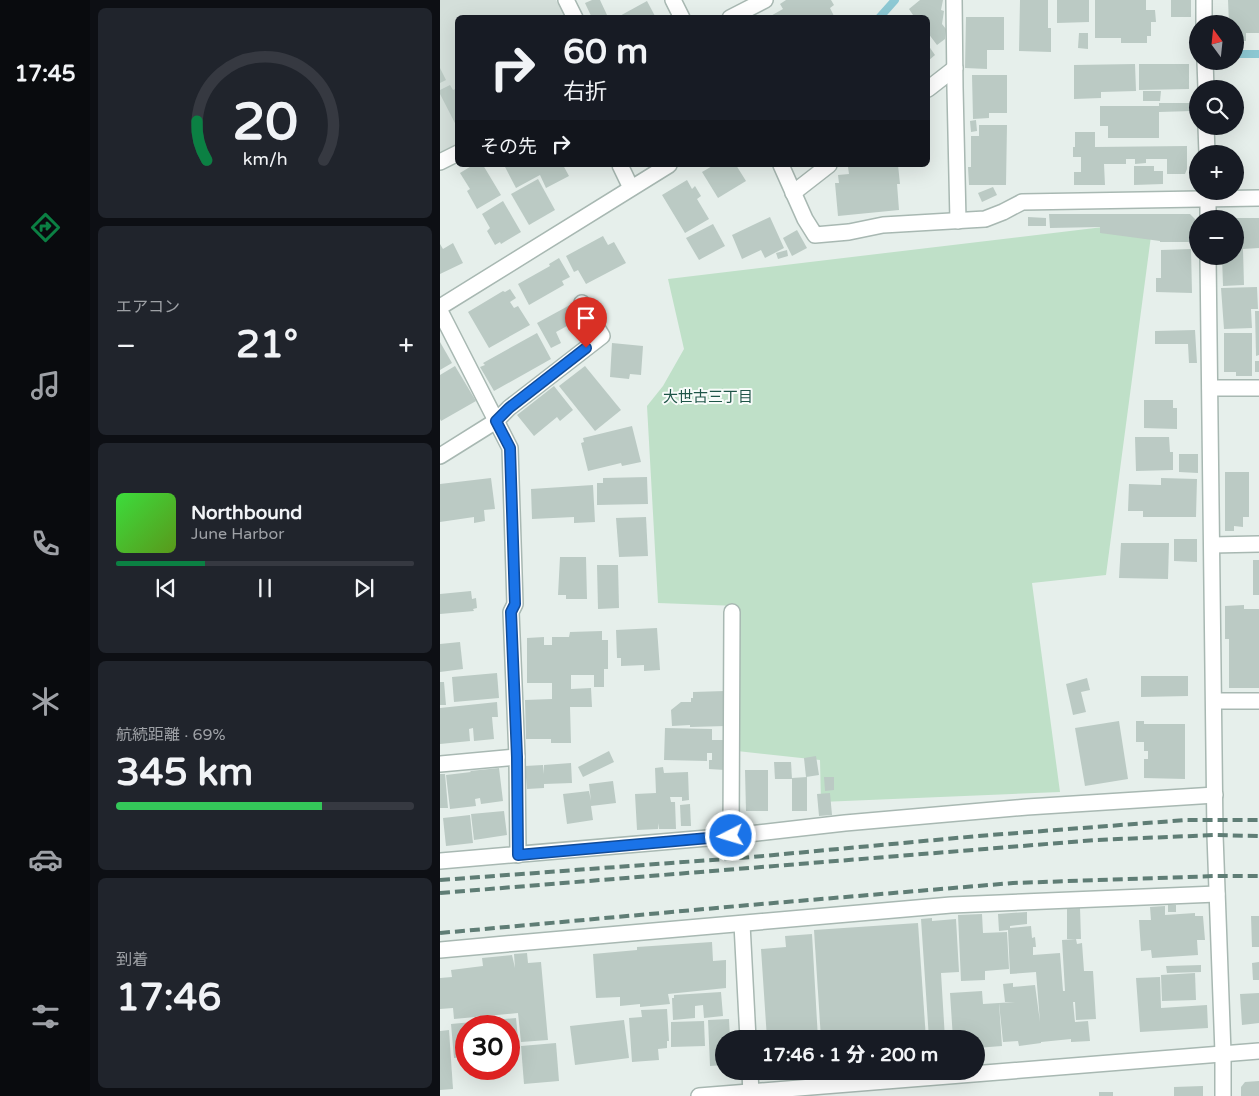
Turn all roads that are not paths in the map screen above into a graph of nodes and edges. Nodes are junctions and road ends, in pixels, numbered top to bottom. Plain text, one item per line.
1 (566, 0) edge
2 (673, 0) edge
3 (765, 0) edge
4 (954, 0) edge
5 (1204, 0) edge
6 (574, 15) edge
7 (680, 15) edge
8 (736, 15) edge
9 (1204, 15) edge
10 (955, 68) junction
11 (930, 87) edge
12 (455, 154) edge
13 (440, 162) edge
14 (621, 167) edge
15 (666, 167) edge
16 (782, 167) edge
17 (826, 167) edge
18 (631, 188) junction
19 (794, 193) junction
20 (1189, 196) edge
21 (1244, 197) edge
22 (1259, 198) edge
23 (958, 221) junction
24 (1208, 265) edge
25 (582, 303) dead end
26 (440, 307) edge
27 (440, 311) edge
28 (1210, 388) junction
29 (1259, 388) edge
30 (496, 421) junction
31 (440, 456) edge
32 (1259, 544) edge
33 (1212, 545) junction
34 (732, 612) dead end
35 (1214, 701) junction
36 (1259, 701) edge
37 (517, 757) junction
38 (440, 764) edge
39 (1215, 795) junction
40 (731, 836) junction
41 (518, 855) junction
42 (440, 861) edge
43 (1217, 894) junction
44 (742, 924) junction
45 (440, 950) edge
46 (748, 1030) edge
47 (1259, 1051) edge
48 (1224, 1054) junction
49 (750, 1080) edge
50 (751, 1094) edge
51 (699, 1096) edge
52 (1223, 1096) edge

1 - 6 street
2 - 7 street
3 - 8 street
4 - 10 street
5 - 9 street
10 - 11 street
10 - 23 street
12 - 13 street
14 - 18 street
15 - 18 street
16 - 19 street
17 - 19 street
18 - 26 street
19 - 23 street
20 - 23 street
21 - 22 street
24 - 28 street
25 - 30 street
27 - 30 street
28 - 29 street
28 - 33 street
30 - 31 street
30 - 37 street
32 - 33 street
33 - 35 street
34 - 40 street
35 - 36 street
35 - 39 street
37 - 38 street
37 - 41 street
39 - 40 street
39 - 43 street
40 - 41 street
41 - 42 street
43 - 44 street
43 - 48 street
44 - 45 street
44 - 46 street
47 - 48 street
48 - 50 street
48 - 52 street
49 - 50 street
50 - 51 street

